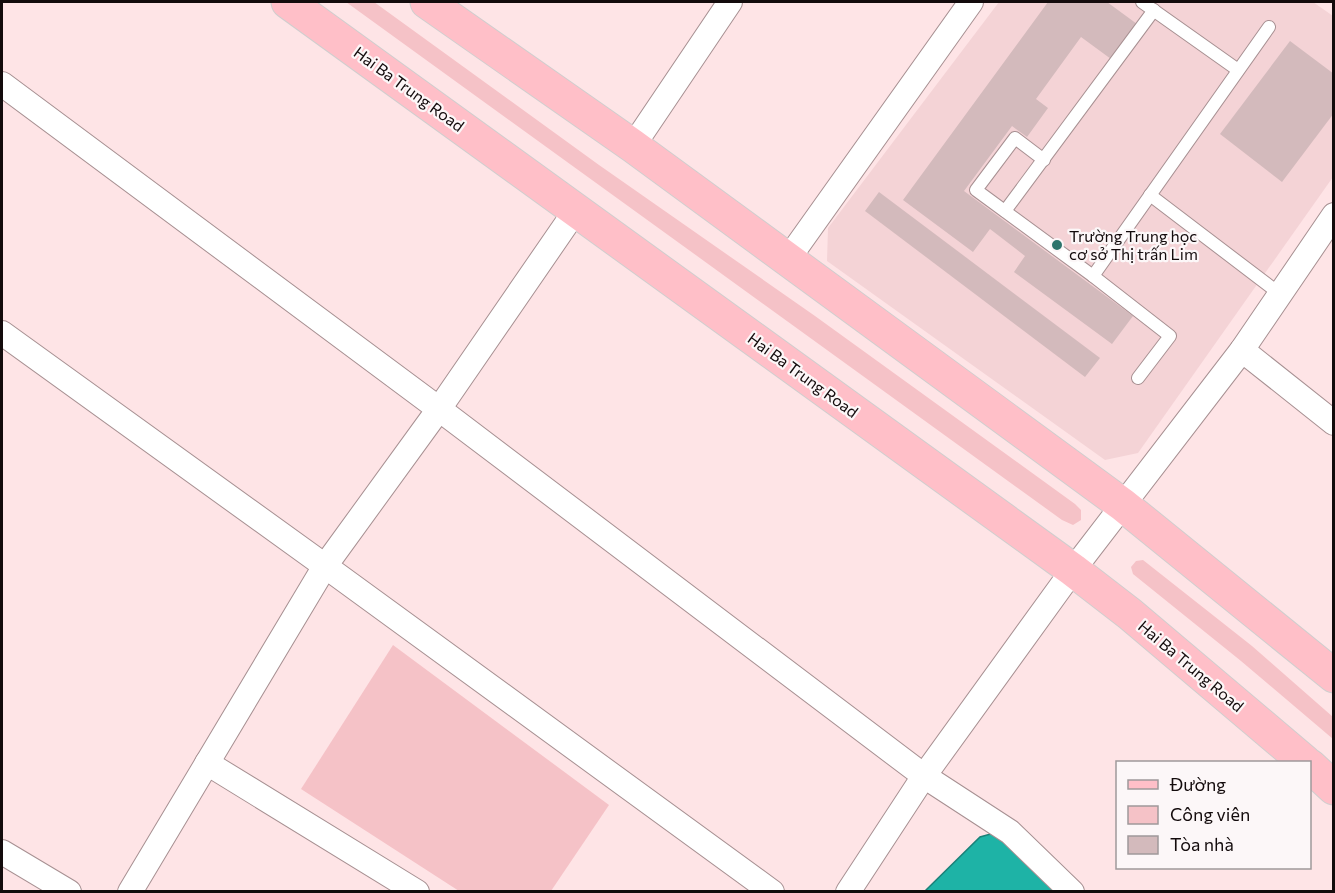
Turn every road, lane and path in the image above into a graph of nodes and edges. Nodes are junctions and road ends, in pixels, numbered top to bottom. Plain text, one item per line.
1 (288, 2) edge
2 (427, 2) edge
3 (730, 2) edge
4 (971, 2) edge
5 (1142, 2) edge
6 (1154, 10) junction
7 (1269, 27) dead end
8 (1238, 70) junction
9 (2, 84) edge
10 (633, 146) junction
11 (1044, 160) junction
12 (1150, 195) junction
13 (576, 210) junction
14 (1005, 211) junction
15 (1334, 215) edge
16 (788, 259) junction
17 (1093, 276) junction
18 (1280, 294) junction
19 (2, 333) edge
20 (1242, 350) junction
21 (1138, 378) dead end
22 (439, 409) junction
23 (1334, 423) edge
24 (1123, 505) junction
25 (325, 566) junction
26 (1073, 570) junction
27 (1334, 676) edge
28 (1304, 761) edge
29 (207, 763) junction
30 (1311, 767) edge
31 (924, 777) junction
32 (1334, 788) edge
33 (2, 852) edge
34 (853, 889) edge
35 (69, 891) edge
36 (130, 891) edge
37 (417, 891) edge
38 (772, 891) edge
39 (1072, 891) edge

1 - 13 main road, Hai Ba Trung Road
2 - 10 main road
3 - 10 street
4 - 16 street
5 - 6 lane
6 - 8 lane
6 - 11 lane
7 - 8 lane
8 - 12 lane
9 - 22 street
10 - 16 main road
11 - 14 lane
11 - 14 lane
12 - 17 lane
12 - 18 lane
13 - 22 street
13 - 26 main road, Hai Ba Trung Road
14 - 17 lane
15 - 18 street
16 - 24 main road
17 - 21 lane
18 - 20 street
19 - 25 street
20 - 23 street
20 - 24 street
22 - 25 street
22 - 31 street
24 - 26 street
24 - 27 main road
25 - 29 street
25 - 38 street
26 - 28 main road, Hai Ba Trung Road
26 - 31 street
29 - 36 street
29 - 37 street
30 - 32 main road
31 - 34 street
31 - 39 street
33 - 35 street

